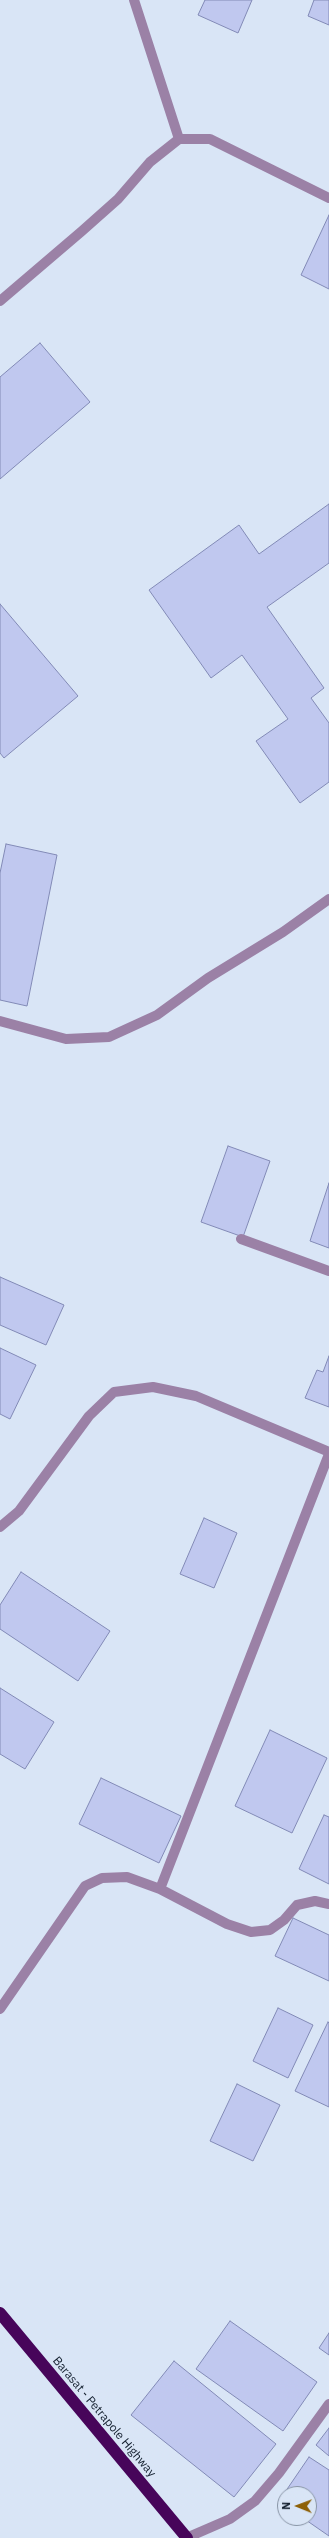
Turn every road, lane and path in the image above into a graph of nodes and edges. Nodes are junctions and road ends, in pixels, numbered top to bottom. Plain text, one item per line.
1 (134, 0) edge
2 (179, 139) junction
3 (329, 198) edge
4 (0, 301) edge
5 (329, 899) edge
6 (0, 1021) edge
7 (242, 1239) dead end
8 (329, 1271) edge
9 (329, 1453) edge
10 (0, 1527) edge
11 (160, 1889) junction
12 (329, 1904) edge
13 (0, 2009) edge
14 (0, 2313) edge
15 (329, 2404) edge
16 (187, 2538) edge

1 - 2 street
2 - 3 street
2 - 4 street
5 - 6 street
7 - 8 street
9 - 10 street
9 - 11 street
11 - 12 street
11 - 13 street
14 - 16 highway, Barasat - Petrapole Highway
15 - 16 street

